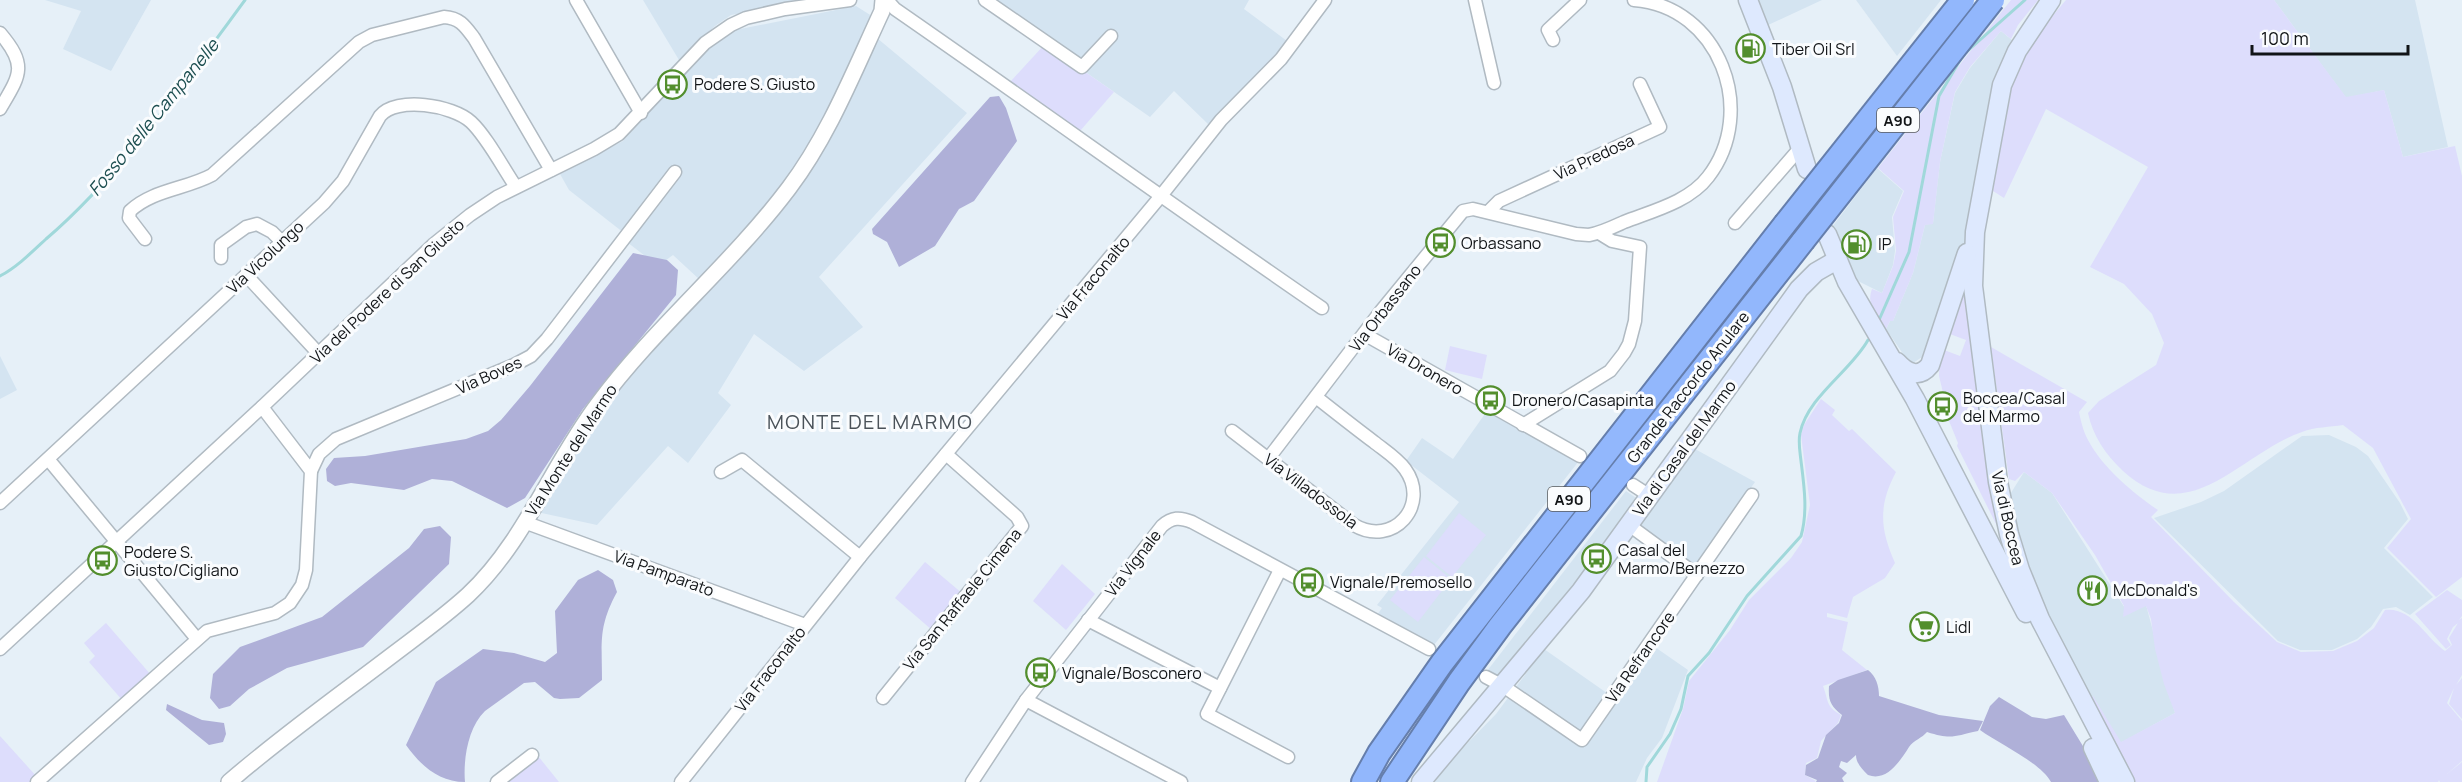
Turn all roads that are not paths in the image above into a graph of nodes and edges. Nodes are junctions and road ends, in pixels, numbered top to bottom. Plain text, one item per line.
1 (576, 0) edge
2 (850, 0) edge
3 (882, 0) edge
4 (888, 0) edge
5 (985, 0) edge
6 (1325, 0) edge
7 (1474, 0) edge
8 (1580, 0) edge
9 (1634, 0) edge
10 (1748, 0) edge
11 (1963, 0) edge
12 (1993, 0) edge
13 (2052, 2) edge
14 (0, 33) edge
15 (1111, 36) dead end
16 (1553, 40) dead end
17 (1494, 83) dead end
18 (1640, 84) dead end
19 (0, 109) edge
20 (641, 113) junction
21 (1801, 147) junction
22 (1807, 169) dead end
23 (551, 170) junction
24 (675, 171) dead end
25 (516, 187) junction
26 (1160, 197) junction
27 (1488, 212) junction
28 (1735, 223) dead end
29 (1599, 232) junction
30 (1975, 232) junction
31 (1827, 234) dead end
32 (145, 239) dead end
33 (282, 242) junction
34 (221, 258) dead end
35 (1837, 260) junction
36 (246, 275) junction
37 (1322, 308) dead end
38 (1364, 334) junction
39 (319, 354) junction
40 (1892, 357) junction
41 (1316, 397) junction
42 (262, 407) junction
43 (1523, 425) junction
44 (1232, 431) dead end
45 (946, 454) junction
46 (1580, 456) dead end
47 (48, 459) junction
48 (1268, 459) junction
49 (311, 471) junction
50 (721, 472) dead end
51 (1633, 485) dead end
52 (1752, 495) dead end
53 (1650, 496) junction
54 (0, 503) edge
55 (524, 522) junction
56 (1629, 525) junction
57 (116, 543) junction
58 (860, 557) junction
59 (1280, 570) junction
60 (1697, 575) junction
61 (1088, 620) junction
62 (805, 625) junction
63 (197, 639) junction
64 (0, 649) edge
65 (1429, 649) dead end
66 (1486, 677) dead end
67 (1503, 686) junction
68 (1220, 688) junction
69 (883, 698) dead end
70 (1026, 700) junction
71 (532, 755) dead end
72 (1288, 757) dead end
73 (37, 782) edge
74 (229, 782) edge
75 (497, 782) edge
76 (681, 782) edge
77 (972, 782) edge
78 (1181, 782) edge
79 (1363, 782) edge
80 (1392, 782) edge
81 (1421, 782) edge
82 (2109, 782) edge
83 (2125, 782) edge

1 - 20 street
2 - 20 street, Via del Podere di San Giusto
3 - 55 street, Via Monte del Marmo
4 - 26 street
5 - 15 street
6 - 26 street, Via Fraconalto
7 - 17 street
8 - 16 street
9 - 29 street, Via Orbassano
10 - 21 main road
11 - 79 highway, Grande Raccordo Anulare / A90, bridge
12 - 80 highway, Grande Raccordo Anulare / A90, bridge
13 - 30 main road, Via di Boccea
14 - 19 street
18 - 27 street, Via Predosa
20 - 23 street, Via del Podere di San Giusto
21 - 22 main road
21 - 28 street
23 - 25 street, Via del Podere di San Giusto
23 - 32 street
24 - 49 street, Via Boves
25 - 33 street, Via Vicolungo
25 - 39 street, Via del Podere di San Giusto
26 - 37 street
26 - 45 street, Via Fraconalto
27 - 29 street, Via Orbassano
27 - 38 street, Via Orbassano
29 - 43 street
30 - 40 main road, Via di Boccea
30 - 83 main road, Via di Boccea
31 - 35 main road, Via di Boccea
33 - 34 street
33 - 36 street, Via Vicolungo
35 - 40 main road, Via di Boccea
35 - 53 main road, Via di Casal del Marmo
36 - 39 street
36 - 47 street, Via Vicolungo
38 - 41 street, Via Orbassano
38 - 43 street, Via Dronero
39 - 42 street, Via del Podere di San Giusto
40 - 82 main road, Via di Boccea
41 - 48 street, Via Orbassano
41 - 48 street, Via Villadossola
42 - 49 street
42 - 57 street, Via del Podere di San Giusto
43 - 46 street, Via Dronero
44 - 48 street, Via Villadossola
45 - 58 street, Via Fraconalto
45 - 69 street, Via San Raffaele Cimena
47 - 54 street, Via Vicolungo
47 - 57 street
49 - 63 street
50 - 58 street
51 - 53 street
52 - 60 street, Via Refrancore
53 - 56 main road, Via di Casal del Marmo
55 - 62 street, Via Pamparato
55 - 74 street, Via Monte del Marmo
56 - 60 street
56 - 67 main road, Via di Casal del Marmo
57 - 63 street
57 - 64 street, Via del Podere di San Giusto
58 - 62 street, Via Fraconalto
59 - 61 street, Via Vignale
59 - 65 street, Via Vignale
59 - 68 street
60 - 67 street, Via Refrancore
61 - 68 street
61 - 70 street, Via Vignale
62 - 76 street, Via Fraconalto
63 - 73 street
66 - 67 street
67 - 81 main road, Via di Casal del Marmo
68 - 72 street
70 - 77 street, Via Vignale
70 - 78 street
71 - 75 street

